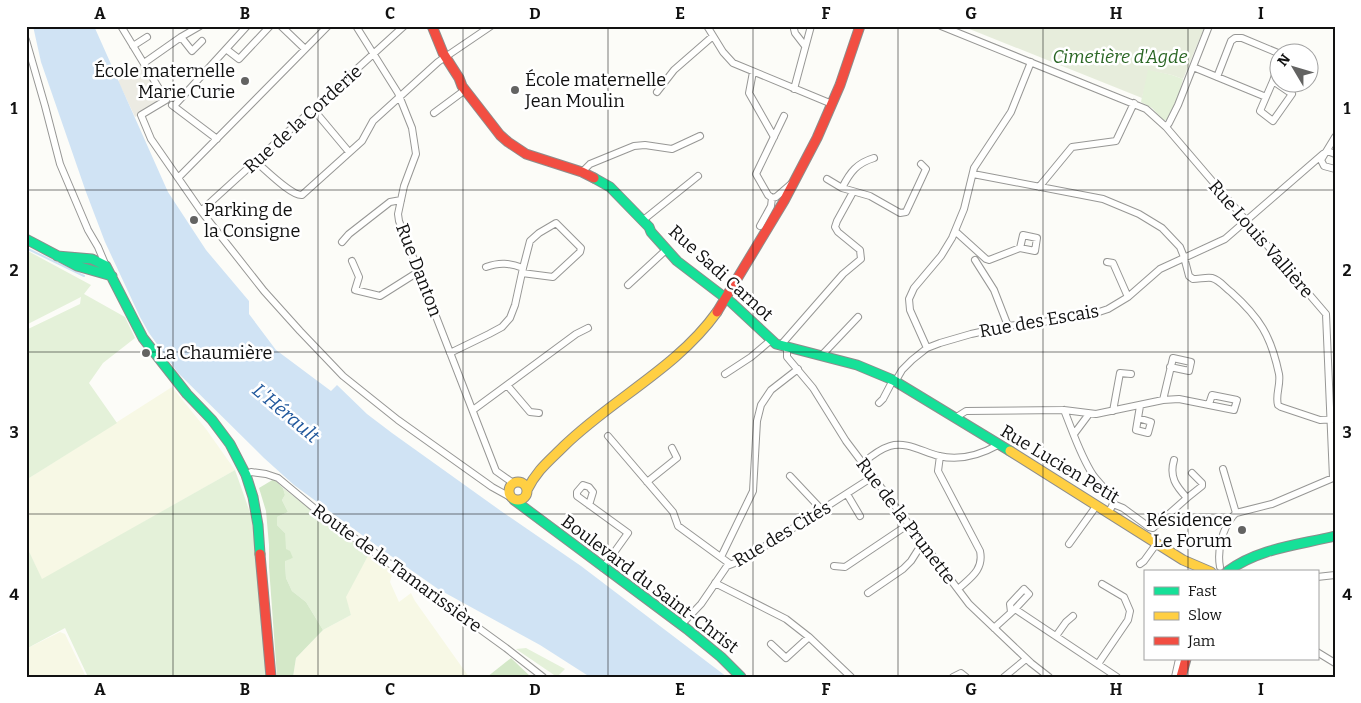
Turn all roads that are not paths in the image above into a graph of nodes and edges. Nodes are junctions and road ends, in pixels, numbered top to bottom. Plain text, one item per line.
1 (121, 26) edge
2 (200, 26) edge
3 (247, 26) edge
4 (270, 26) edge
5 (281, 26) edge
6 (328, 26) edge
7 (356, 26) edge
8 (404, 26) edge
9 (432, 26) edge
10 (491, 26) edge
11 (707, 26) edge
12 (795, 26) edge
13 (811, 26) edge
14 (860, 26) edge
15 (941, 26) edge
16 (1209, 26) edge
17 (713, 36) junction
18 (147, 37) dead end
19 (181, 37) junction
20 (26, 40) edge
21 (202, 41) dead end
22 (133, 46) junction
23 (805, 46) junction
24 (226, 48) junction
25 (305, 49) junction
26 (1268, 49) edge
27 (374, 55) junction
28 (445, 57) junction
29 (1031, 62) junction
30 (144, 63) junction
31 (1193, 67) junction
32 (753, 72) junction
33 (1217, 76) junction
34 (794, 88) junction
35 (465, 90) junction
36 (657, 92) dead end
37 (1268, 92) edge
38 (1289, 92) edge
39 (400, 97) junction
40 (1266, 97) junction
41 (166, 100) junction
42 (1134, 103) junction
43 (832, 104) junction
44 (174, 106) junction
45 (313, 109) junction
46 (434, 113) dead end
47 (784, 116) dead end
48 (1166, 127) junction
49 (700, 136) dead end
50 (774, 137) junction
51 (1335, 138) edge
52 (216, 139) junction
53 (349, 152) junction
54 (1325, 153) junction
55 (1335, 154) edge
56 (874, 158) dead end
57 (255, 161) junction
58 (921, 164) dead end
59 (1331, 167) edge
60 (1308, 168) junction
61 (582, 172) junction
62 (973, 174) junction
63 (698, 176) dead end
64 (178, 178) junction
65 (827, 179) dead end
66 (796, 180) junction
67 (1039, 187) junction
68 (842, 188) junction
69 (853, 192) junction
70 (772, 198) junction
71 (401, 200) junction
72 (201, 211) junction
73 (642, 221) junction
74 (1246, 221) junction
75 (760, 226) dead end
76 (955, 231) junction
77 (26, 239) edge
78 (342, 242) dead end
79 (1020, 248) dead end
80 (666, 249) junction
81 (57, 256) junction
82 (1184, 257) junction
83 (975, 260) dead end
84 (352, 261) dead end
85 (1107, 262) dead end
86 (104, 264) junction
87 (486, 266) dead end
88 (86, 269) junction
89 (522, 270) junction
90 (418, 272) junction
91 (112, 276) junction
92 (628, 285) dead end
93 (1128, 297) junction
94 (726, 299) junction
95 (858, 317) dead end
96 (1008, 326) junction
97 (588, 328) dead end
98 (771, 340) junction
99 (784, 347) junction
100 (927, 348) junction
101 (450, 353) junction
102 (821, 356) junction
103 (1170, 367) dead end
104 (798, 369) junction
105 (725, 374) dead end
106 (1131, 374) dead end
107 (894, 381) junction
108 (506, 386) junction
109 (1163, 400) junction
110 (879, 403) dead end
111 (1209, 404) dead end
112 (1140, 406) junction
113 (473, 410) junction
114 (1064, 410) junction
115 (1113, 410) junction
116 (539, 413) dead end
117 (1089, 414) junction
118 (955, 418) junction
119 (1138, 418) dead end
120 (1332, 420) edge
121 (1074, 434) junction
122 (608, 436) dead end
123 (998, 445) junction
124 (672, 448) dead end
125 (940, 456) junction
126 (1174, 460) dead end
127 (864, 463) junction
128 (1223, 469) dead end
129 (1192, 473) dead end
130 (536, 474) junction
131 (246, 475) junction
132 (790, 476) dead end
133 (874, 476) junction
134 (647, 482) junction
135 (515, 483) junction
136 (526, 493) junction
137 (847, 494) junction
138 (1187, 498) junction
139 (512, 499) junction
140 (589, 505) dead end
141 (1097, 505) junction
142 (1111, 508) junction
143 (822, 510) junction
144 (1236, 513) junction
145 (860, 516) dead end
146 (538, 518) junction
147 (909, 524) junction
148 (1335, 536) edge
149 (923, 542) junction
150 (1316, 542) junction
151 (1157, 543) junction
152 (1335, 543) edge
153 (1069, 544) dead end
154 (721, 557) junction
155 (730, 564) junction
156 (1140, 564) dead end
157 (834, 566) dead end
158 (603, 568) junction
159 (1217, 570) edge
160 (1220, 570) edge
161 (1222, 570) edge
162 (1335, 575) edge
163 (1318, 578) edge
164 (715, 583) junction
165 (1102, 584) dead end
166 (958, 590) junction
167 (868, 592) dead end
168 (1073, 616) dead end
169 (681, 625) junction
170 (994, 628) junction
171 (1056, 636) junction
172 (809, 637) junction
173 (771, 644) dead end
174 (1318, 653) edge
175 (1026, 659) junction
176 (1179, 660) edge
177 (1185, 660) edge
178 (1335, 663) edge
179 (1098, 664) junction
180 (1177, 676) edge
181 (271, 677) edge
182 (543, 677) edge
183 (741, 677) edge
184 (851, 677) edge
185 (953, 677) edge
186 (966, 677) edge
187 (1004, 677) edge
188 (1048, 677) edge
189 (1117, 677) edge

1 - 22 street
2 - 19 street
3 - 24 street
4 - 24 street
5 - 25 street
6 - 25 street
7 - 27 street, Rue Danton
8 - 27 street, Rue de la Corderie
9 - 28 street, Rue Sadi Carnot
10 - 28 street
11 - 17 street
12 - 23 street
13 - 23 street
14 - 43 street
15 - 29 street, Rue Louis Vallière
16 - 31 street
17 - 32 street
17 - 36 street
18 - 22 street
19 - 21 street
19 - 30 street
20 - 86 street
22 - 30 street
23 - 34 street
24 - 44 street
25 - 52 street
26 - 33 street
27 - 39 street, Rue Danton
27 - 45 street, Rue de la Corderie
28 - 35 street, Rue Sadi Carnot
28 - 39 street
29 - 42 street, Rue Louis Vallière
29 - 62 street
30 - 41 street
31 - 33 street
31 - 48 street
32 - 34 street
32 - 50 street
33 - 40 street
34 - 43 street
35 - 46 street
35 - 61 street, Rue Sadi Carnot
37 - 40 street
38 - 40 street
39 - 53 street
39 - 71 street, Rue Danton
41 - 44 street
41 - 64 street
42 - 48 street, Rue Louis Vallière
42 - 67 street
43 - 66 street
44 - 52 street
45 - 53 street
45 - 57 street, Rue de la Corderie
47 - 50 street
48 - 74 street, Rue Louis Vallière
49 - 61 street
50 - 70 street
51 - 54 street, Rue des Escais
52 - 64 street
53 - 57 street
54 - 55 street
54 - 59 street
54 - 60 street, Rue des Escais
56 - 68 street
57 - 72 street, Rue de la Corderie
58 - 69 street
59 - 60 street
60 - 74 street, Rue des Escais
61 - 73 street, Rue Sadi Carnot
62 - 67 street
62 - 76 street
63 - 73 street
64 - 72 street
65 - 68 street
66 - 70 street
66 - 94 street
67 - 82 street
68 - 69 street
69 - 99 street
70 - 75 street
71 - 78 street
71 - 90 street, Rue Danton
72 - 139 street
73 - 80 street, Rue Sadi Carnot
74 - 82 street, Rue des Escais
74 - 120 street, Rue Louis Vallière
76 - 79 street
76 - 100 street
77 - 81 street
80 - 92 street
80 - 94 street, Rue Sadi Carnot
81 - 86 street
81 - 88 street
82 - 93 street, Rue des Escais
82 - 120 street
83 - 96 street
84 - 90 street
85 - 93 street
86 - 88 street
86 - 91 street
87 - 89 street
88 - 91 street
89 - 89 street
89 - 101 street
90 - 101 street, Rue Danton
91 - 131 street
93 - 96 street, Rue des Escais
94 - 98 street, Rue Sadi Carnot
94 - 130 street
95 - 102 street
96 - 100 street, Rue des Escais
97 - 108 street
98 - 99 street, Rue Sadi Carnot
98 - 105 street
99 - 102 street, Rue Lucien Petit
99 - 104 street, Rue de la Prunette
100 - 107 street, Rue des Escais
101 - 113 street, Rue Danton
102 - 107 street, Rue Lucien Petit
103 - 109 street
104 - 127 street, Rue de la Prunette
104 - 154 street
106 - 115 street
107 - 110 street
107 - 118 street, Rue Lucien Petit
108 - 113 street
108 - 116 street
109 - 111 street
109 - 112 street
112 - 115 street
112 - 119 street
113 - 135 street, Rue Danton
114 - 117 street
114 - 118 street
114 - 121 street
115 - 117 street
117 - 121 street
118 - 123 street, Rue Lucien Petit
120 - 144 street, Rue Louis Vallière
121 - 142 street
122 - 134 street
123 - 125 street
123 - 141 street, Rue Lucien Petit
124 - 134 street
125 - 127 street
125 - 166 street
126 - 138 street
127 - 133 street, Rue de la Prunette
128 - 144 street
129 - 138 street
130 - 135 street
130 - 136 street
131 - 181 street
131 - 182 street, Route de la Tamarissière
132 - 143 street
133 - 137 street, Rue des Cités
133 - 147 street, Rue de la Prunette
134 - 154 street
135 - 136 street
135 - 139 street
136 - 139 street
136 - 146 street, Boulevard du Saint-Christ
137 - 143 street, Rue des Cités
137 - 145 street
138 - 142 street
139 - 146 street, Boulevard du Saint-Christ
140 - 158 street
141 - 142 street, Rue Lucien Petit
141 - 153 street
142 - 151 street, Rue Lucien Petit
143 - 155 street, Rue des Cités
144 - 160 street
146 - 158 street, Boulevard du Saint-Christ
147 - 149 street, Rue de la Prunette
147 - 157 street
148 - 150 street
149 - 166 street, Rue de la Prunette
149 - 167 street
150 - 152 street
150 - 161 street
151 - 156 street
151 - 159 street, Rue Lucien Petit
154 - 155 street
155 - 164 street, Rue des Cités
158 - 169 street, Boulevard du Saint-Christ
162 - 163 street
164 - 169 street, Rue des Cités
164 - 172 street
165 - 179 street
166 - 170 street, Rue de la Prunette
168 - 171 street
169 - 183 street, Boulevard du Saint-Christ
170 - 171 street
170 - 175 street, Rue de la Prunette
171 - 179 street
172 - 173 street
172 - 184 street
174 - 178 street
175 - 187 street
175 - 188 street, Rue de la Prunette
176 - 180 street
177 - 180 street
179 - 189 street
185 - 186 street

